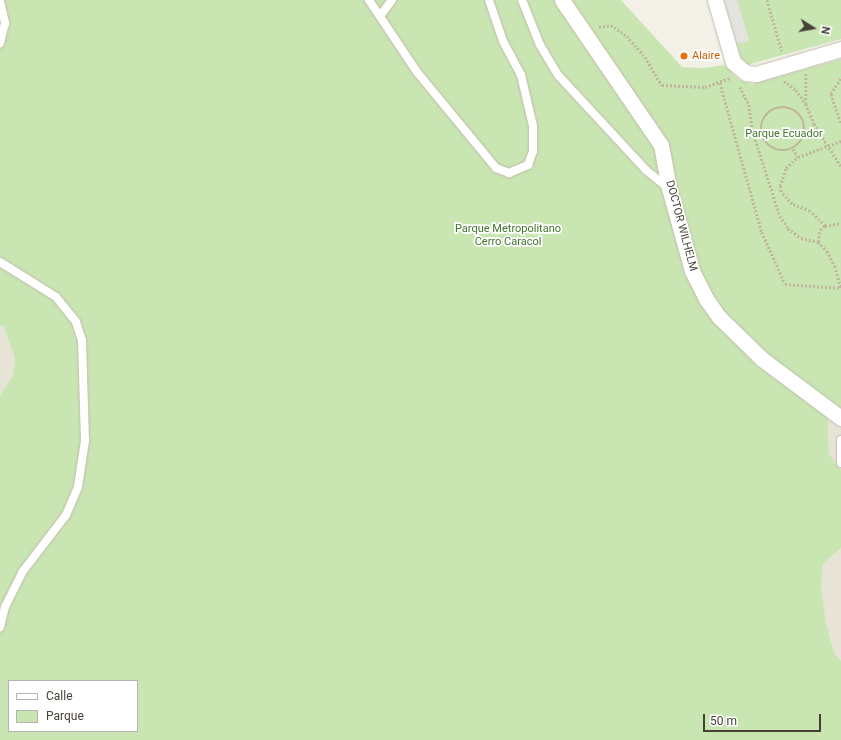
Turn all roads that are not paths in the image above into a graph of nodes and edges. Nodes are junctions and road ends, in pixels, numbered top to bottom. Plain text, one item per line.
1 (369, 0) edge
2 (392, 0) edge
3 (489, 0) edge
4 (522, 0) edge
5 (562, 0) edge
6 (715, 0) edge
7 (0, 1) edge
8 (380, 16) junction
9 (0, 43) edge
10 (841, 49) edge
11 (669, 188) junction
12 (0, 262) edge
13 (841, 418) edge
14 (841, 440) edge
15 (841, 463) edge
16 (0, 627) edge

1 - 8 lane
2 - 8 lane
3 - 8 lane
4 - 11 lane
5 - 11 street, DOCTOR WILHELM
6 - 10 street
7 - 9 lane
11 - 13 street, DOCTOR WILHELM
12 - 16 lane
14 - 15 lane

